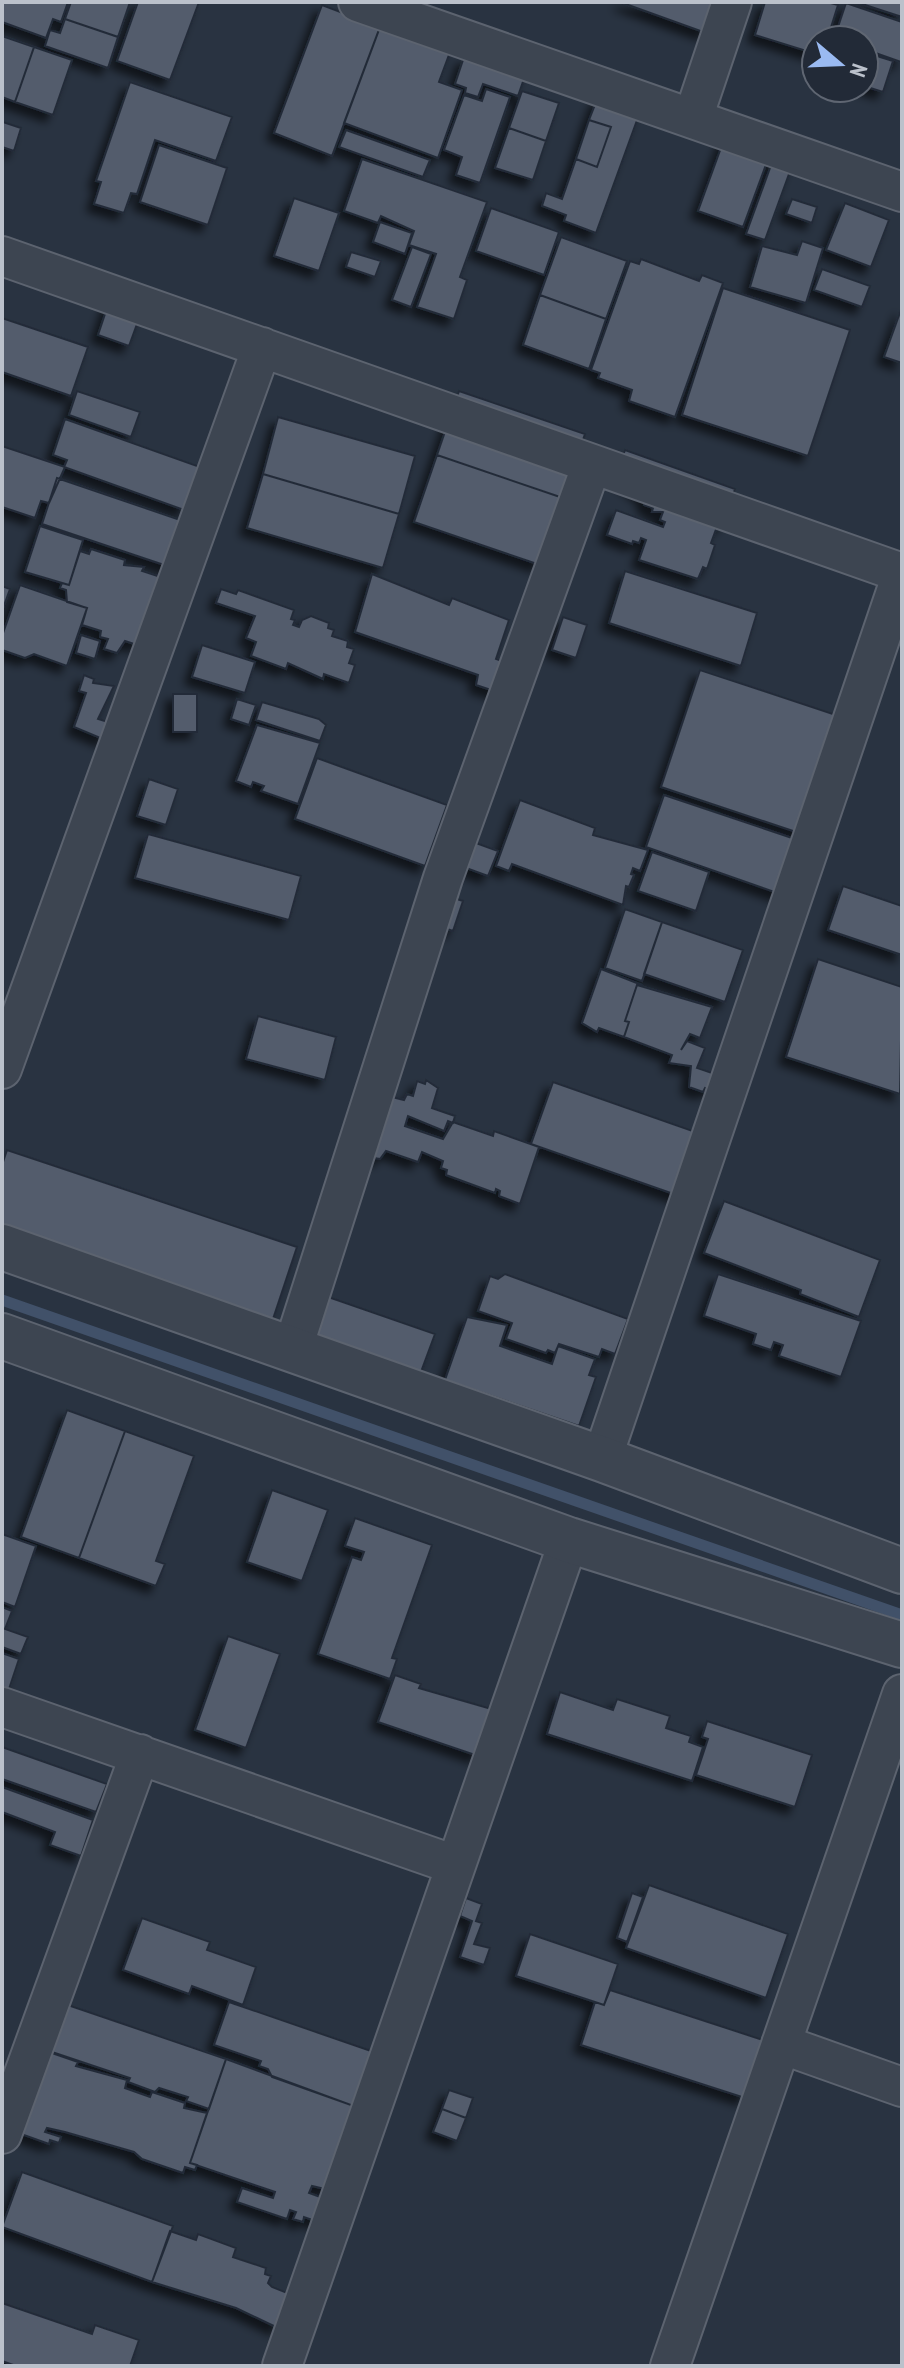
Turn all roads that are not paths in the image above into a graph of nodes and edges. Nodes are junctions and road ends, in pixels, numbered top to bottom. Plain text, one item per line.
1 (358, 2) edge
2 (732, 2) edge
3 (693, 118) junction
4 (902, 192) edge
5 (2, 256) edge
6 (262, 347) junction
7 (592, 464) junction
8 (902, 574) edge
9 (2, 1069) edge
10 (2, 1247) edge
11 (2, 1336) edge
12 (293, 1348) junction
13 (602, 1459) junction
14 (569, 1540) junction
15 (902, 1571) edge
16 (902, 1645) edge
17 (902, 1694) edge
18 (2, 1707) edge
19 (140, 1754) junction
20 (455, 1865) junction
21 (781, 2044) junction
22 (902, 2087) edge
23 (2, 2134) edge
24 (282, 2366) edge
25 (670, 2366) edge

1 - 3 street
2 - 3 street
3 - 4 street
5 - 6 street
6 - 7 street
6 - 9 street
7 - 8 street
7 - 12 street
8 - 13 street
10 - 12 street
11 - 14 street
12 - 13 street
13 - 15 street
14 - 16 street
14 - 20 street
17 - 21 street
18 - 19 street
19 - 20 street
19 - 23 street
20 - 24 street
21 - 22 street
21 - 25 street

